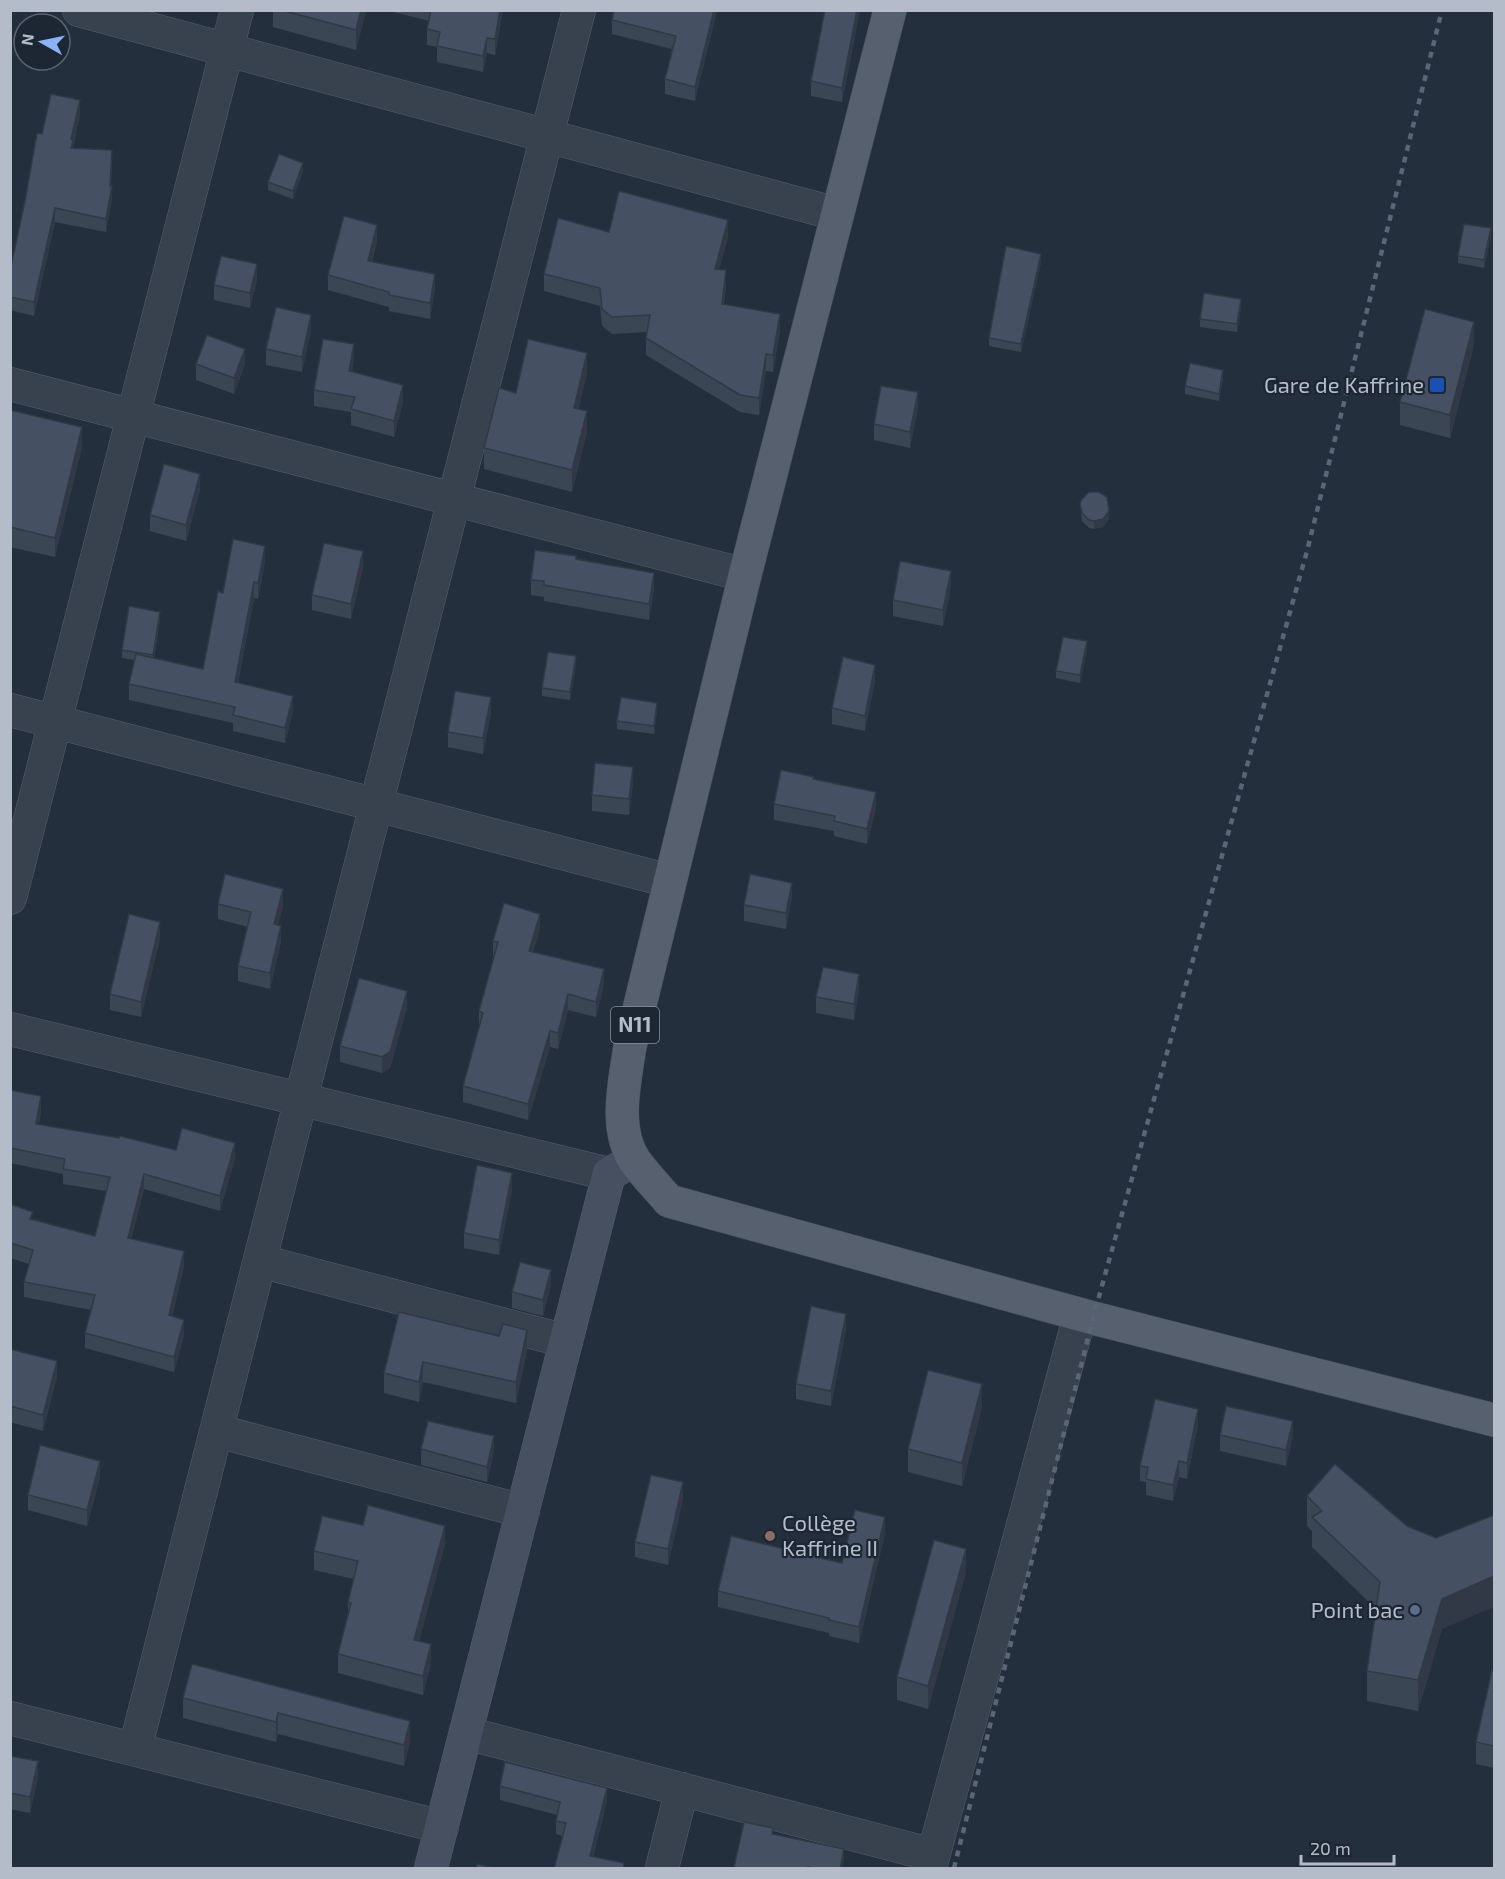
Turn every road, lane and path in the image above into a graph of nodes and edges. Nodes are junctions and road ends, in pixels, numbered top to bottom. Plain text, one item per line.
1 (79, 10) edge
2 (237, 10) edge
3 (579, 10) edge
4 (890, 10) edge
5 (227, 50) junction
6 (547, 136) junction
7 (837, 214) junction
8 (10, 384) edge
9 (134, 416) junction
10 (454, 499) junction
11 (745, 575) junction
12 (10, 710) edge
13 (56, 722) junction
14 (376, 805) junction
15 (670, 881) junction
16 (10, 898) edge
17 (10, 1029) edge
18 (301, 1100) junction
19 (622, 1167) junction
20 (260, 1261) junction
21 (1080, 1315) junction
22 (566, 1341) junction
23 (1494, 1420) edge
24 (217, 1431) junction
25 (523, 1511) junction
26 (10, 1718) edge
27 (466, 1733) junction
28 (135, 1749) junction
29 (682, 1790) junction
30 (442, 1827) junction
31 (932, 1862) edge
32 (431, 1869) edge
33 (662, 1869) edge

1 - 5 street
2 - 5 street
3 - 6 street
4 - 7 main road, N11
5 - 6 street
5 - 9 street
6 - 7 street
6 - 10 street
7 - 11 main road, N11
8 - 9 street
9 - 10 street
9 - 13 street
10 - 11 street
10 - 14 street
11 - 15 main road, N11
12 - 13 street
13 - 14 street
13 - 16 street
14 - 15 street
14 - 18 street
15 - 19 main road, N11
17 - 18 street
18 - 19 street
18 - 20 street
19 - 21 main road, N11
19 - 22 street
20 - 22 street
20 - 24 street
21 - 23 main road, N11
21 - 31 street
22 - 25 street
24 - 25 street
24 - 28 street
25 - 27 street
26 - 28 street
27 - 29 street
27 - 30 street
28 - 30 street
29 - 31 street
29 - 33 street
30 - 32 street

